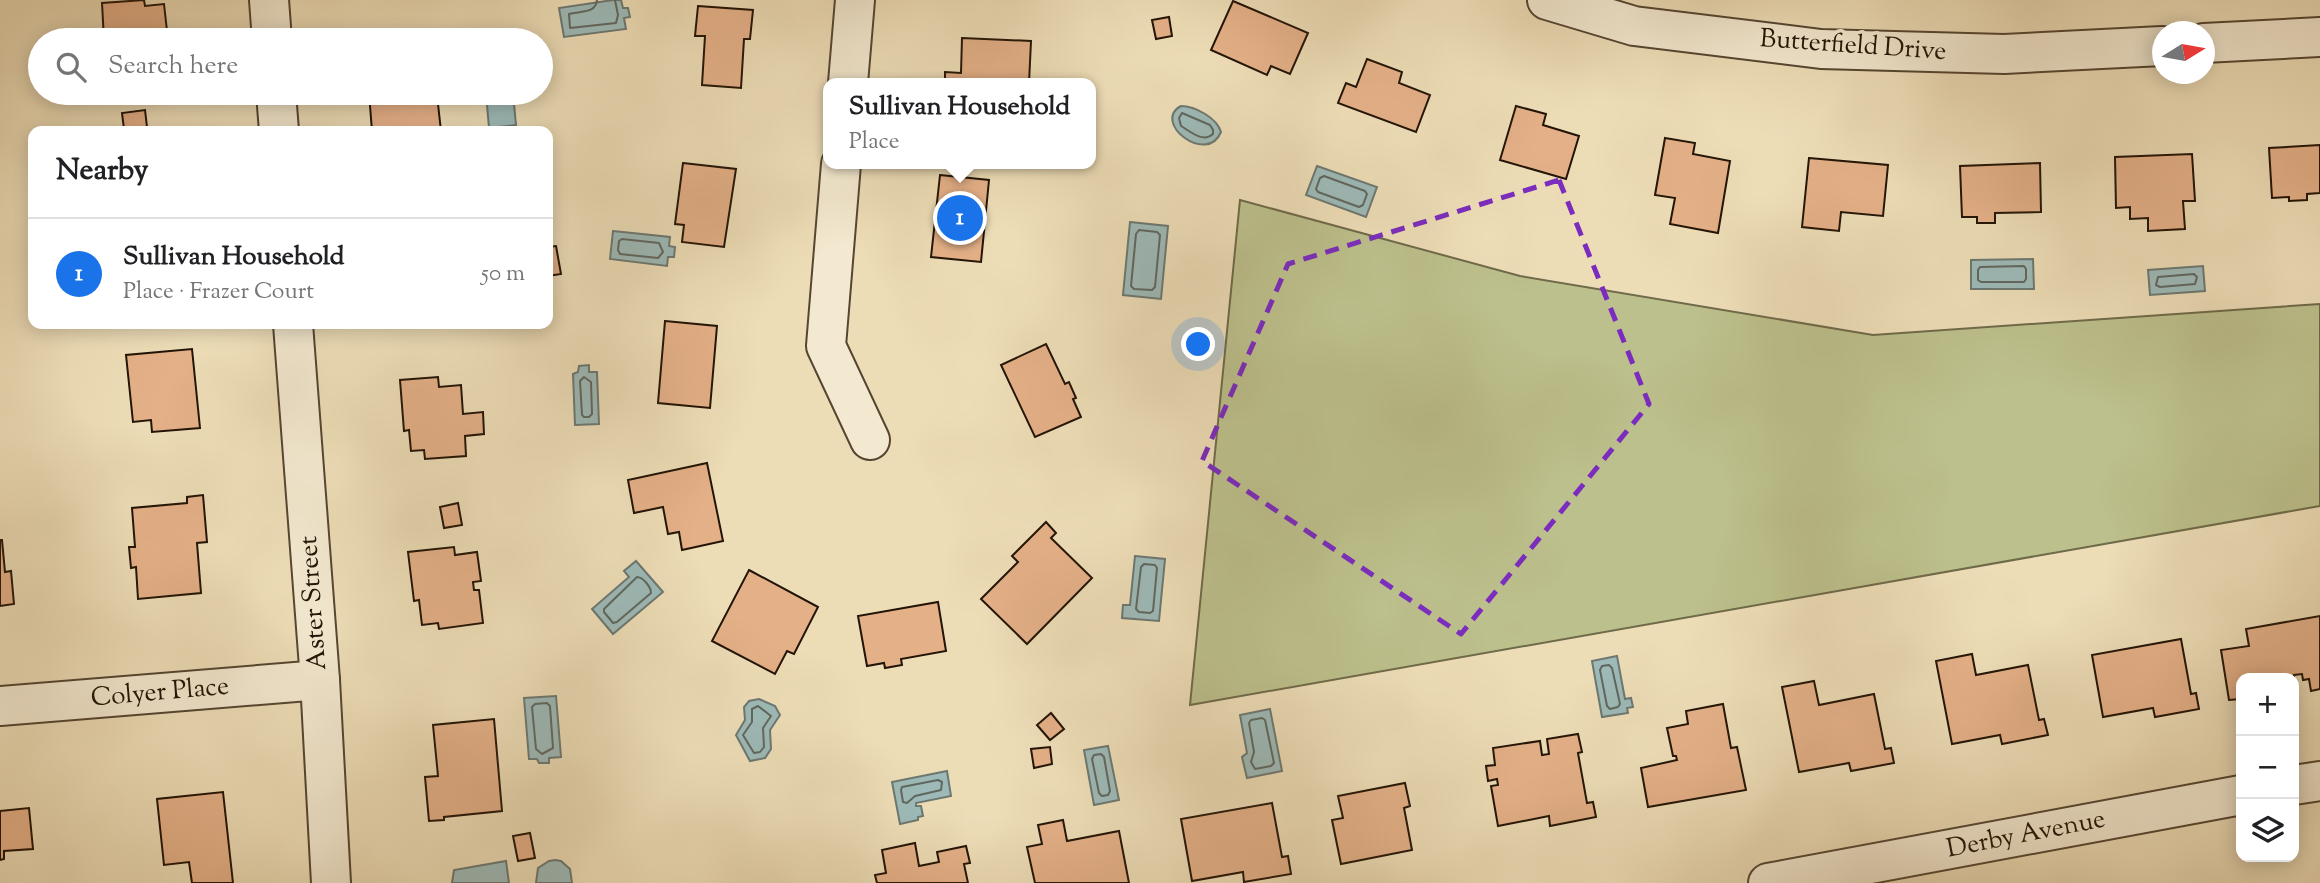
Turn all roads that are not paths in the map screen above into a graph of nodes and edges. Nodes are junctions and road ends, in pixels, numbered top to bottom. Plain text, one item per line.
1 (269, 0) edge
2 (855, 0) edge
3 (1547, 0) edge
4 (271, 28) edge
5 (2320, 37) edge
6 (2215, 42) edge
7 (2152, 47) edge
8 (848, 78) edge
9 (277, 105) edge
10 (279, 126) edge
11 (841, 169) edge
12 (293, 329) edge
13 (870, 440) dead end
14 (320, 680) junction
15 (0, 706) edge
16 (2320, 780) edge
17 (2299, 784) edge
18 (2236, 796) edge
19 (1781, 882) edge
20 (331, 883) edge

1 - 4 street
2 - 8 street
3 - 7 street, Butterfield Drive
5 - 6 street
9 - 10 street
11 - 13 street
12 - 14 street, Aster Street
14 - 15 street, Colyer Place
14 - 20 street, Aster Street
16 - 17 street
18 - 19 street, Derby Avenue

